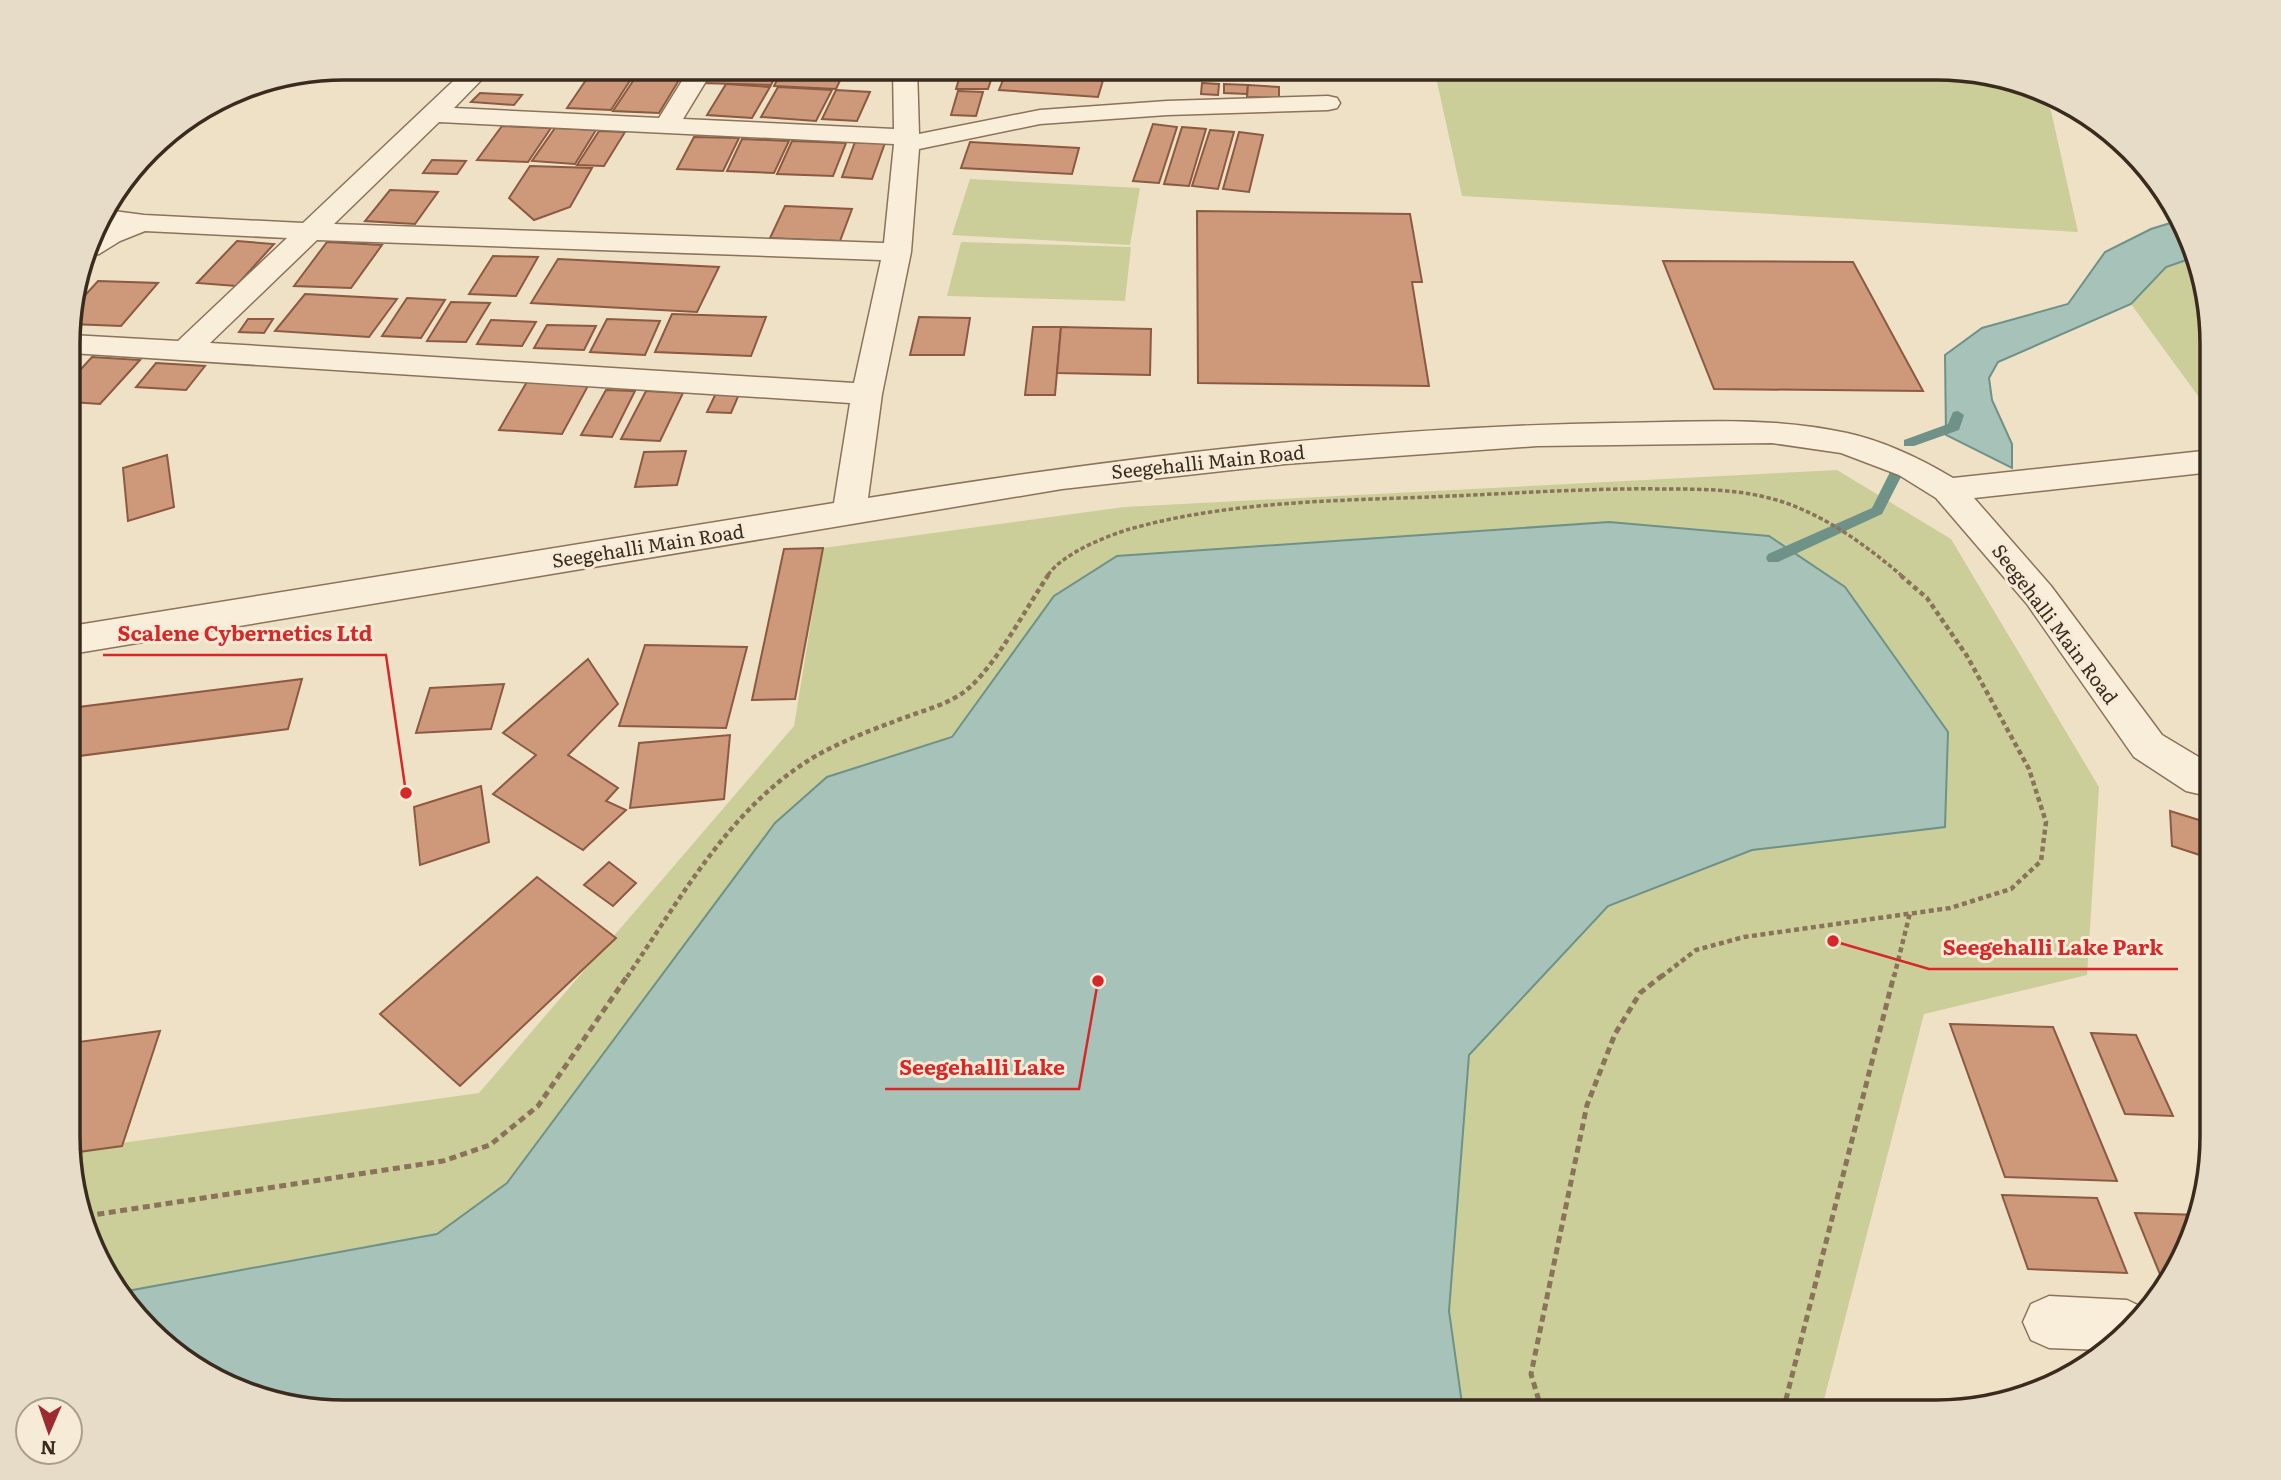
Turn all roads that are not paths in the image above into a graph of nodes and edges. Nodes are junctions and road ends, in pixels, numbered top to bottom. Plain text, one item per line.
1 (468, 80) edge
2 (695, 80) edge
3 (905, 80) edge
4 (1328, 103) dead end
5 (433, 114) junction
6 (666, 127) junction
7 (907, 141) junction
8 (113, 218) edge
9 (144, 222) junction
10 (309, 231) junction
11 (103, 240) edge
12 (897, 252) junction
13 (80, 345) edge
14 (185, 351) junction
15 (867, 394) junction
16 (2200, 462) edge
17 (1948, 490) junction
18 (849, 513) junction
19 (80, 639) edge
20 (2200, 779) edge
21 (2049, 1322) dead end
22 (2119, 1326) edge

1 - 5 street
2 - 6 street
3 - 7 street
4 - 7 street
5 - 6 street
5 - 10 street
6 - 7 street
7 - 12 street
8 - 9 street
9 - 10 street
9 - 11 street
10 - 12 street
10 - 14 street
12 - 15 street
13 - 14 street
14 - 15 street
15 - 18 street
16 - 17 street
17 - 18 street, Seegehalli Main Road
17 - 20 street, Seegehalli Main Road
18 - 19 street, Seegehalli Main Road
21 - 22 street

